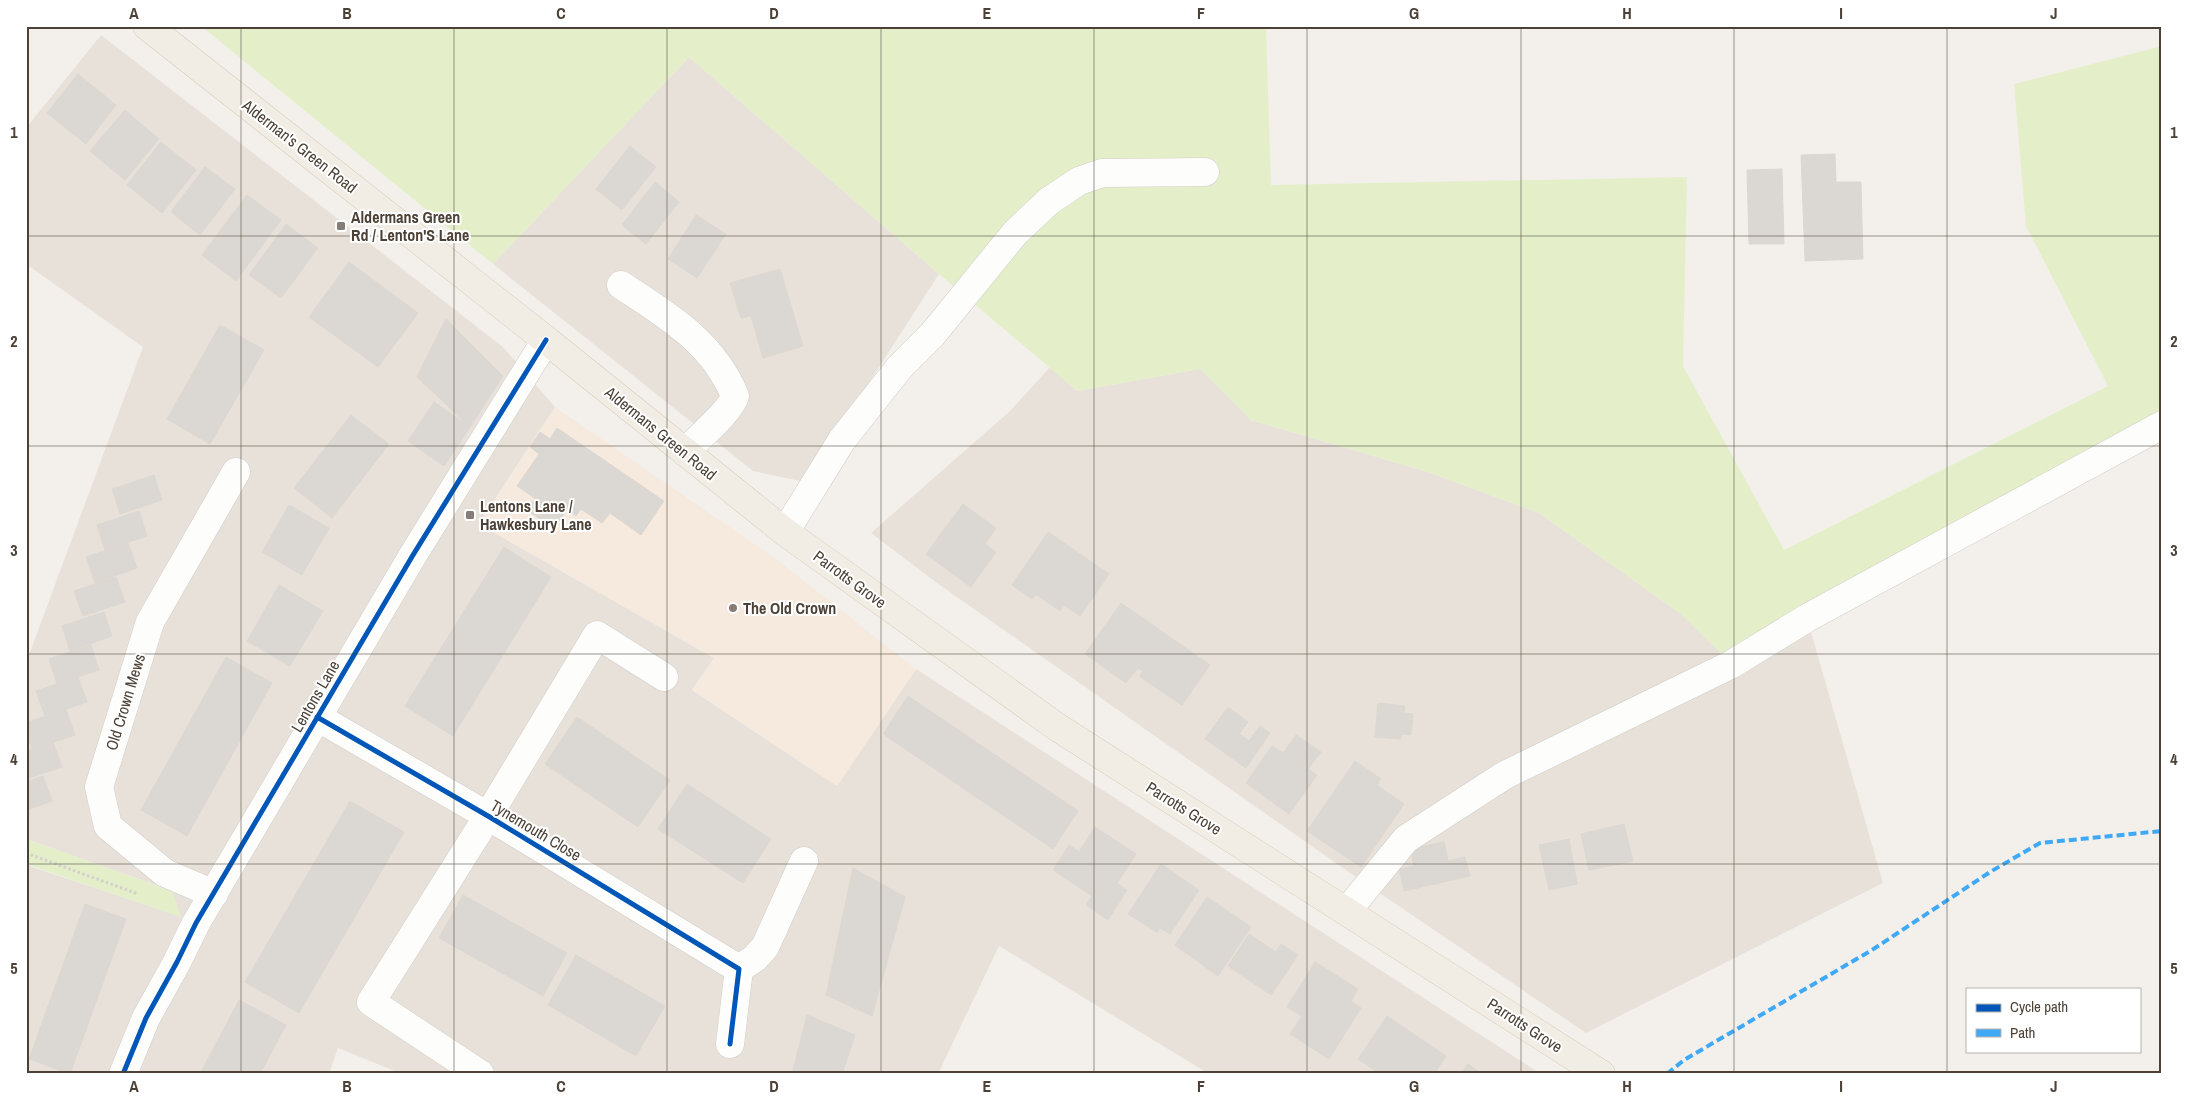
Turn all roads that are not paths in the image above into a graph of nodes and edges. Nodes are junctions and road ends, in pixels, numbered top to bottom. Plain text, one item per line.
1 (148, 26) edge
2 (1205, 172) dead end
3 (621, 285) dead end
4 (546, 340) junction
5 (2162, 425) edge
6 (685, 452) junction
7 (236, 472) dead end
8 (781, 529) junction
9 (664, 677) dead end
10 (318, 716) junction
11 (488, 816) junction
12 (804, 861) dead end
13 (214, 894) junction
14 (1347, 911) junction
15 (738, 969) junction
16 (730, 1044) dead end
17 (123, 1074) edge
18 (480, 1074) edge
19 (1602, 1074) edge

1 - 4 main road, Alderman's Green Road
2 - 8 street
3 - 6 street
4 - 6 main road, Aldermans Green Road
4 - 10 street, Lentons Lane
5 - 14 street
6 - 8 main road, Aldermans Green Road
7 - 13 street, Old Crown Mews
8 - 14 main road, Parrotts Grove
9 - 11 street
10 - 11 street, Tynemouth Close
10 - 13 street, Lentons Lane
11 - 15 street, Tynemouth Close
11 - 18 street
12 - 15 street
13 - 17 street, Lentons Lane
14 - 19 main road, Parrotts Grove
15 - 16 street

